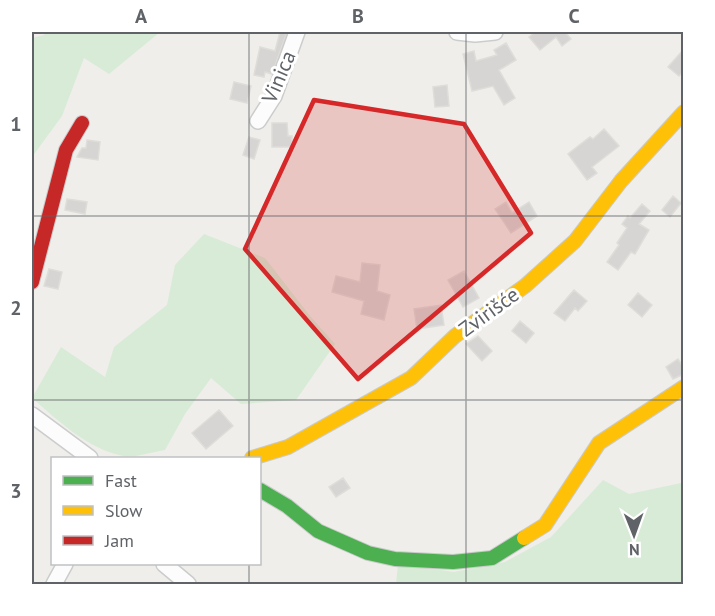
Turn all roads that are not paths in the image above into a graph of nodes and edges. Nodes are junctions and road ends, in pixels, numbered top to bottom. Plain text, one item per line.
1 (297, 32) edge
2 (457, 32) edge
3 (495, 32) edge
4 (684, 112) edge
5 (258, 121) dead end
6 (82, 123) dead end
7 (32, 282) edge
8 (684, 387) edge
9 (32, 415) edge
10 (87, 457) edge
11 (258, 457) edge
12 (261, 491) edge
13 (64, 565) edge
14 (165, 565) edge
15 (54, 585) edge
16 (188, 585) edge

1 - 5 street, Vinica
2 - 3 street
4 - 11 street, Zvirišće
6 - 7 street
8 - 12 street
9 - 10 street
13 - 15 street
14 - 16 street

